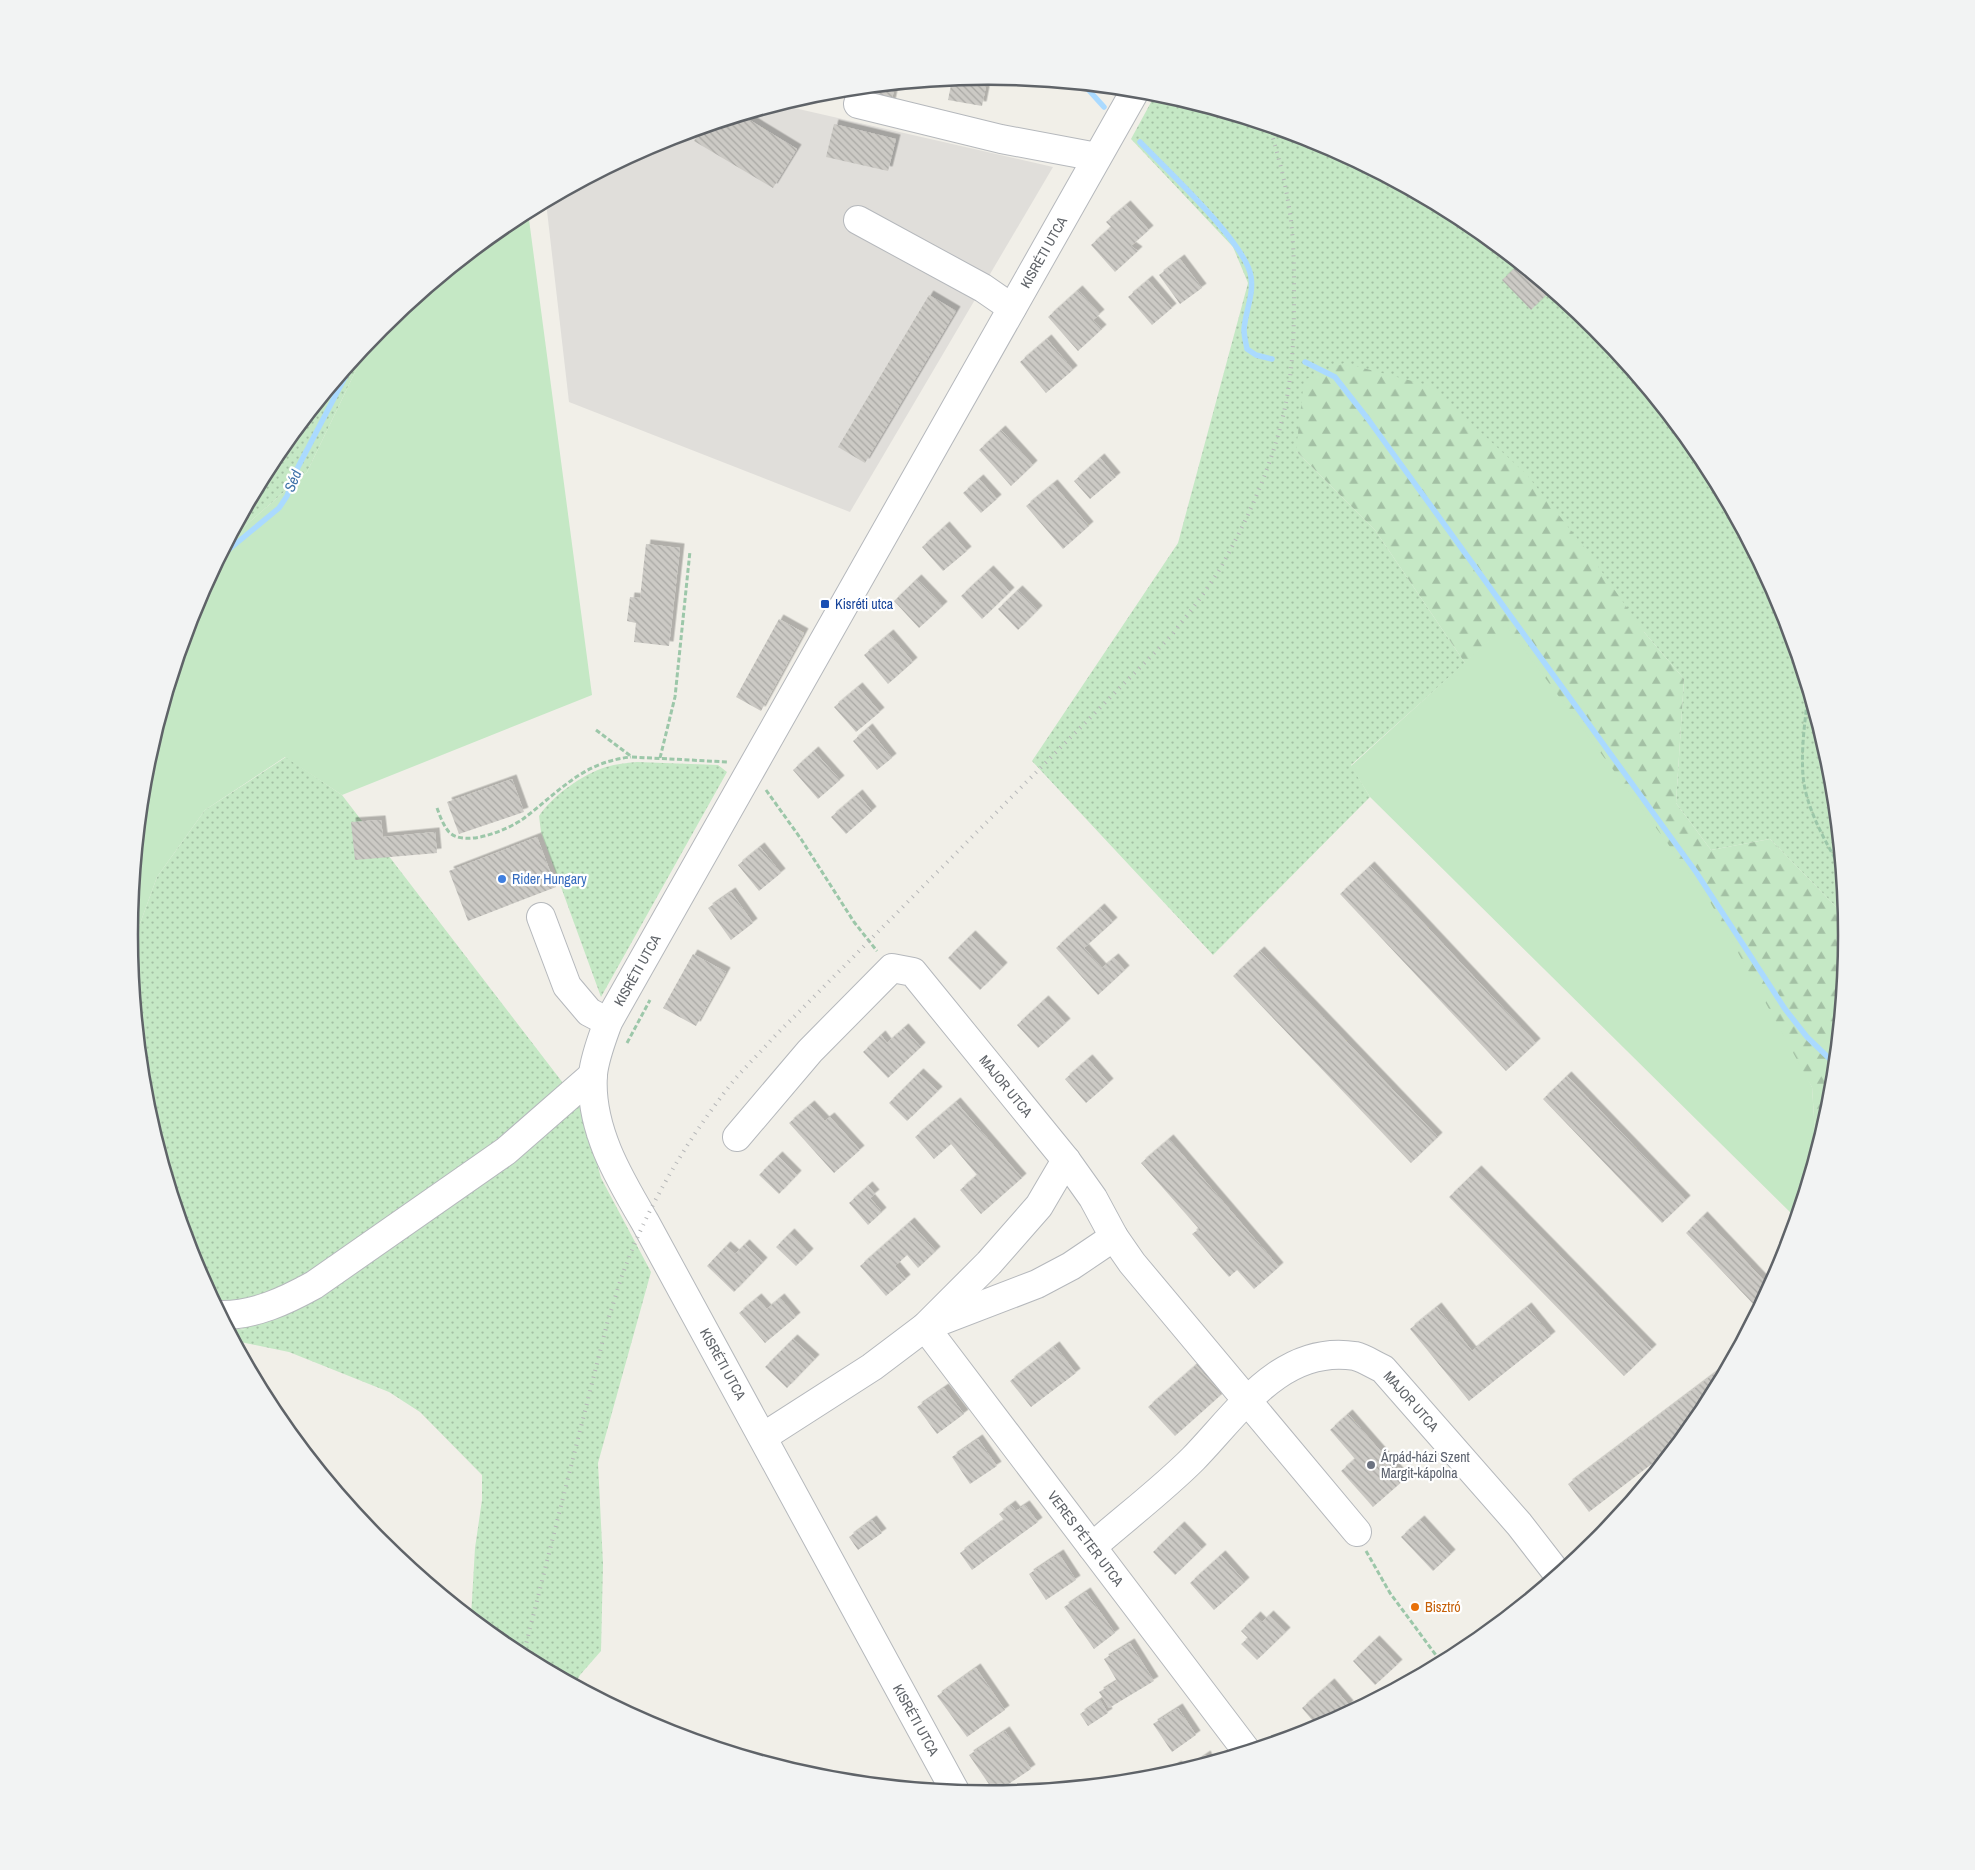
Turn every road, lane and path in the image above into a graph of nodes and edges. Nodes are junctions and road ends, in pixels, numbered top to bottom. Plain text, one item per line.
1 (1130, 97) edge
2 (858, 104) dead end
3 (1097, 157) junction
4 (858, 220) dead end
5 (1012, 308) junction
6 (690, 551) dead end
7 (1806, 707) edge
8 (632, 757) dead end
9 (660, 758) dead end
10 (438, 808) dead end
11 (1833, 856) edge
12 (839, 897) dead end
13 (541, 917) dead end
14 (892, 968) junction
15 (651, 997) dead end
16 (608, 1022) junction
17 (625, 1048) dead end
18 (593, 1074) junction
19 (738, 1137) dead end
20 (1066, 1160) junction
21 (1114, 1237) junction
22 (227, 1315) edge
23 (926, 1327) junction
24 (1247, 1400) junction
25 (762, 1437) junction
26 (1357, 1532) joint
27 (1092, 1547) junction
28 (1554, 1569) edge
29 (1436, 1656) edge
30 (1243, 1745) edge
31 (952, 1784) edge

1 - 3 street, KISRÉTI UTCA
2 - 3 street
3 - 5 street, KISRÉTI UTCA
4 - 5 street
5 - 16 street, KISRÉTI UTCA
6 - 9 path
7 - 11 path
8 - 10 path
12 - 14 path
13 - 16 street
14 - 19 street
14 - 20 street, MAJOR UTCA
15 - 17 path
16 - 18 street, KISRÉTI UTCA
18 - 22 street
18 - 25 street, KISRÉTI UTCA
20 - 21 street, MAJOR UTCA
20 - 23 street
21 - 23 street
21 - 24 street, MAJOR UTCA
23 - 25 street
23 - 27 street, VERES PÉTER UTCA
24 - 26 street, MAJOR UTCA
24 - 27 street
24 - 28 street, MAJOR UTCA
25 - 31 street, KISRÉTI UTCA
26 - 29 path
27 - 30 street, VERES PÉTER UTCA

